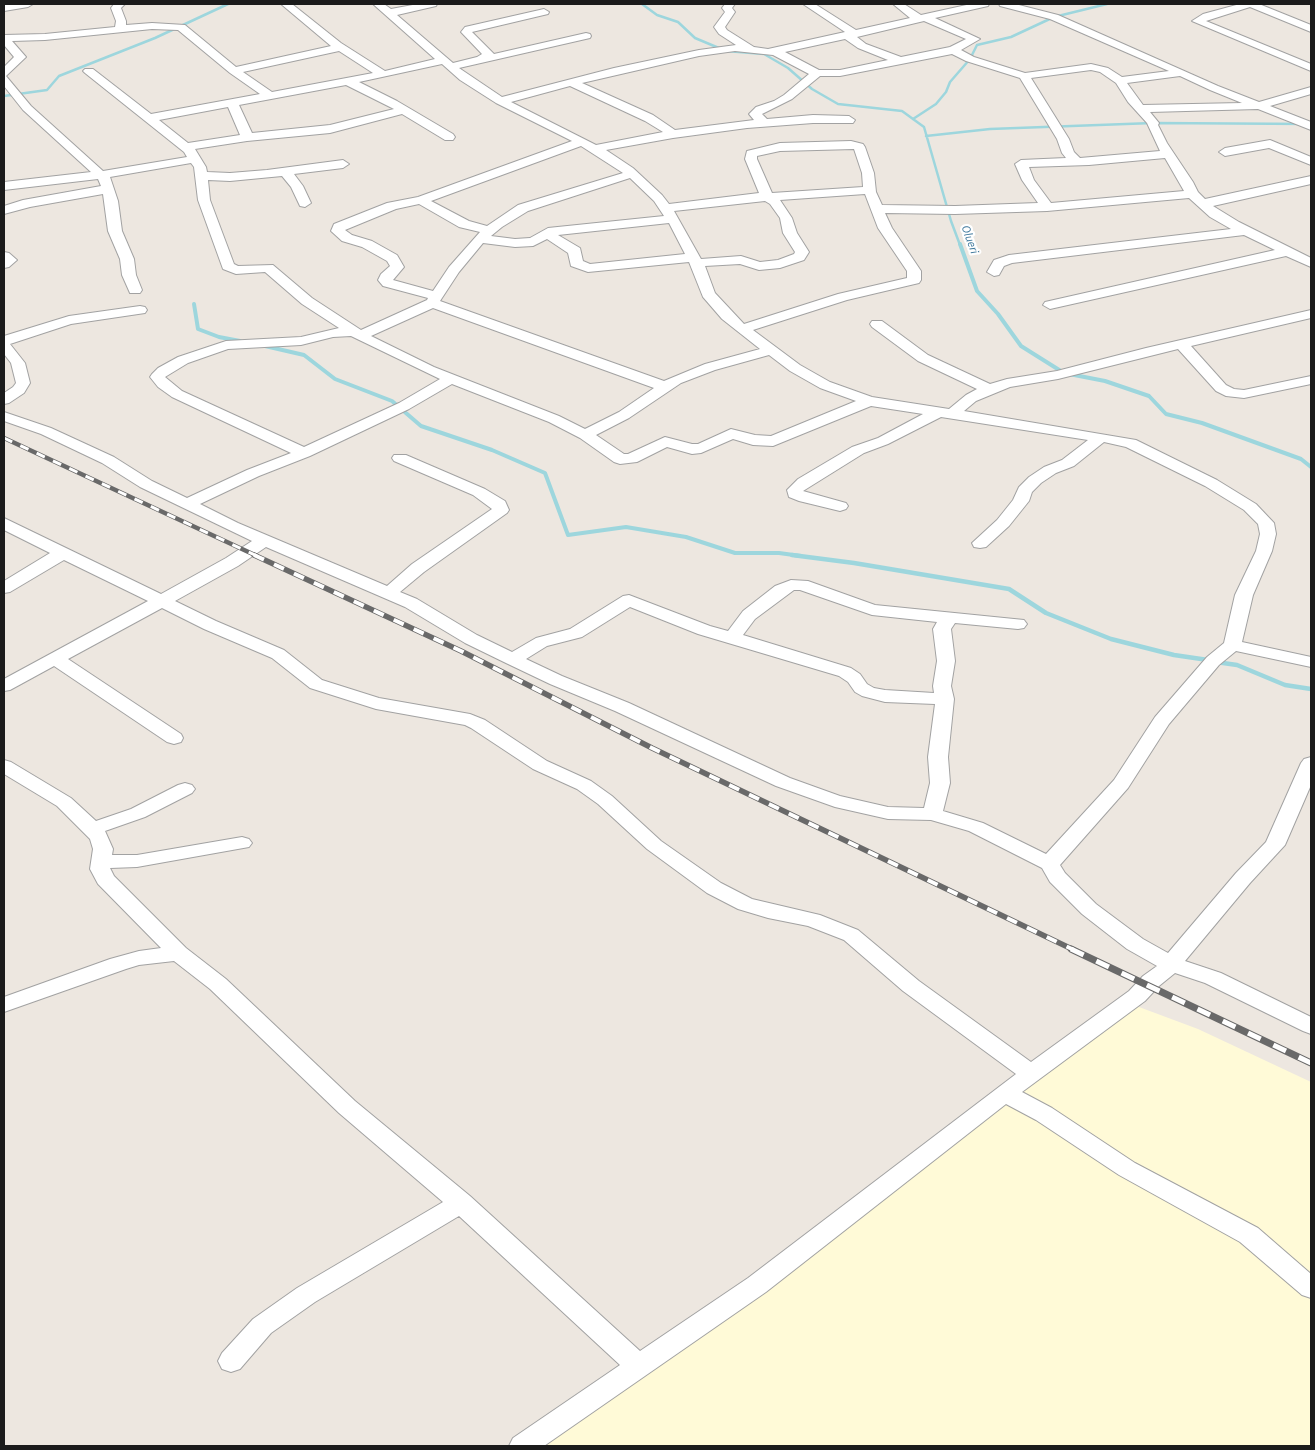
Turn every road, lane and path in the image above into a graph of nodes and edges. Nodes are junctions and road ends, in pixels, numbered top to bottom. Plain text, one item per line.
1 (28, 4) edge
2 (120, 4) edge
3 (286, 4) edge
4 (378, 4) edge
5 (432, 4) edge
6 (730, 4) edge
7 (808, 4) edge
8 (898, 4) edge
9 (983, 4) edge
10 (1004, 4) edge
11 (1251, 4) edge
12 (4, 8) edge
13 (544, 12) dead end
14 (389, 13) junction
15 (922, 18) junction
16 (120, 28) junction
17 (1311, 29) edge
18 (851, 34) junction
19 (586, 36) dead end
20 (4, 38) edge
21 (341, 47) junction
22 (730, 49) joint
23 (750, 49) junction
24 (953, 50) junction
25 (774, 52) junction
26 (481, 60) junction
27 (900, 62) junction
28 (446, 64) junction
29 (1311, 68) edge
30 (89, 71) dead end
31 (234, 71) junction
32 (1182, 72) junction
33 (4, 73) edge
34 (381, 73) junction
35 (817, 73) junction
36 (1024, 76) junction
37 (4, 79) edge
38 (347, 81) junction
39 (1120, 81) junction
40 (570, 82) junction
41 (1311, 90) edge
42 (269, 95) junction
43 (500, 101) junction
44 (232, 102) junction
45 (1257, 106) junction
46 (1140, 109) junction
47 (403, 110) junction
48 (151, 118) junction
49 (848, 120) dead end
50 (764, 123) junction
51 (1311, 126) edge
52 (673, 134) junction
53 (247, 137) junction
54 (449, 137) dead end
55 (582, 142) junction
56 (186, 147) junction
57 (594, 149) junction
58 (1225, 152) dead end
59 (1167, 154) junction
60 (195, 159) junction
61 (1076, 161) junction
62 (1311, 161) edge
63 (343, 164) dead end
64 (285, 172) junction
65 (631, 174) junction
66 (101, 175) junction
67 (200, 176) junction
68 (1311, 180) edge
69 (1297, 183) junction
70 (4, 186) edge
71 (108, 189) junction
72 (870, 190) junction
73 (1311, 191) edge
74 (1192, 194) junction
75 (767, 197) junction
76 (421, 200) junction
77 (305, 203) dead end
78 (1202, 203) junction
79 (1047, 207) junction
80 (878, 209) junction
81 (4, 210) edge
82 (669, 213) junction
83 (1246, 231) junction
84 (548, 232) junction
85 (485, 235) junction
86 (4, 256) edge
87 (1302, 256) edge
88 (695, 260) junction
89 (4, 264) edge
90 (994, 272) dead end
91 (135, 290) dead end
92 (434, 300) junction
93 (1050, 305) dead end
94 (140, 310) dead end
95 (1311, 314) edge
96 (877, 324) dead end
97 (742, 329) junction
98 (358, 334) junction
99 (4, 341) edge
100 (1182, 344) junction
101 (4, 345) edge
102 (772, 350) junction
103 (451, 379) junction
104 (1311, 380) edge
105 (666, 387) junction
106 (989, 389) junction
107 (4, 400) edge
108 (869, 401) junction
109 (945, 413) junction
110 (4, 416) edge
111 (585, 435) junction
112 (1102, 437) junction
113 (304, 453) junction
114 (400, 458) dead end
115 (187, 504) junction
116 (840, 506) dead end
117 (4, 523) edge
118 (264, 540) junction
119 (980, 543) dead end
120 (63, 553) junction
121 (4, 588) edge
122 (388, 594) junction
123 (161, 601) junction
124 (954, 618) junction
125 (1018, 624) dead end
126 (732, 636) junction
127 (1232, 645) junction
128 (56, 659) junction
129 (512, 659) junction
130 (1311, 662) edge
131 (4, 686) edge
132 (945, 699) junction
133 (174, 738) dead end
134 (1311, 763) edge
135 (4, 766) edge
136 (184, 789) dead end
137 (932, 814) junction
138 (92, 829) junction
139 (242, 843) dead end
140 (101, 862) junction
141 (1049, 864) junction
142 (178, 953) junction
143 (1171, 964) junction
144 (4, 1005) edge
145 (1311, 1026) edge
146 (1032, 1074) junction
147 (1005, 1093) junction
148 (461, 1203) junction
149 (1311, 1288) edge
150 (231, 1361) dead end
151 (638, 1366) junction
152 (523, 1446) edge

1 - 12 street
2 - 16 street
3 - 21 street
4 - 14 street
5 - 14 street
6 - 23 street
7 - 18 street
8 - 15 street
9 - 15 street
10 - 32 street
11 - 17 street
11 - 29 street
13 - 26 street
14 - 28 street
15 - 18 street
15 - 24 street
16 - 20 street
16 - 31 street
18 - 25 street
18 - 27 street
19 - 26 street
20 - 33 street
21 - 31 street
21 - 34 street
22 - 23 street
22 - 40 street
23 - 25 street
24 - 27 street
24 - 36 street
25 - 35 street
26 - 28 street
27 - 35 street
28 - 34 street
28 - 43 street
30 - 48 street
31 - 42 street
32 - 39 street
32 - 45 street
34 - 38 street
35 - 50 street
36 - 39 street
36 - 61 street
37 - 66 street
38 - 42 street
38 - 47 street
39 - 46 street
40 - 43 street
40 - 52 street
41 - 45 street
42 - 44 street
43 - 55 street
44 - 48 street
44 - 53 street
45 - 46 street
45 - 51 street
46 - 59 street
47 - 53 street
47 - 54 street
48 - 56 street
49 - 50 street
50 - 52 street
52 - 57 street
53 - 56 street
55 - 57 street
55 - 76 street
56 - 60 street
57 - 65 street
58 - 62 street
59 - 61 street
59 - 74 street
60 - 66 street
60 - 67 street
61 - 79 street
63 - 64 street
64 - 67 street
64 - 77 street
65 - 82 street
65 - 85 street
66 - 70 street
66 - 71 street
67 - 98 street
68 - 69 street
69 - 73 street
69 - 78 street
71 - 81 street
71 - 91 street
72 - 75 street
72 - 75 street
72 - 80 street
74 - 78 street
74 - 79 street
75 - 82 street
75 - 88 street
76 - 85 street
76 - 92 street
78 - 83 street
79 - 80 street
80 - 97 street
82 - 84 street
82 - 88 street
83 - 87 street
83 - 90 street
84 - 85 street
84 - 88 street
85 - 92 street
86 - 89 street
87 - 93 street
88 - 97 street
92 - 98 street
92 - 105 street
94 - 99 street
95 - 100 street
96 - 106 street
97 - 102 street
98 - 103 street
98 - 113 street
100 - 104 street
100 - 106 street
101 - 107 street
102 - 105 street
102 - 108 street
103 - 111 street
103 - 113 street
105 - 111 street
106 - 109 street
108 - 109 street
108 - 111 street
109 - 112 street
109 - 116 street
110 - 115 street
112 - 119 street
112 - 127 street
113 - 115 street
114 - 122 street
115 - 118 street
117 - 120 street
118 - 122 street
118 - 123 street
120 - 121 street
120 - 123 street
122 - 129 street
123 - 128 street
123 - 146 street
124 - 125 street
124 - 126 street
124 - 132 street
126 - 129 street
126 - 132 street
127 - 130 street
127 - 141 street
128 - 131 street
128 - 133 street
129 - 137 street
132 - 137 street
134 - 143 street
135 - 138 street
136 - 138 street
137 - 141 street
138 - 140 street
139 - 140 street
140 - 142 street
141 - 143 street
142 - 144 street
142 - 148 street
143 - 145 street
143 - 146 street
146 - 147 street
147 - 149 street
147 - 151 street
148 - 150 street
148 - 151 street
151 - 152 street

